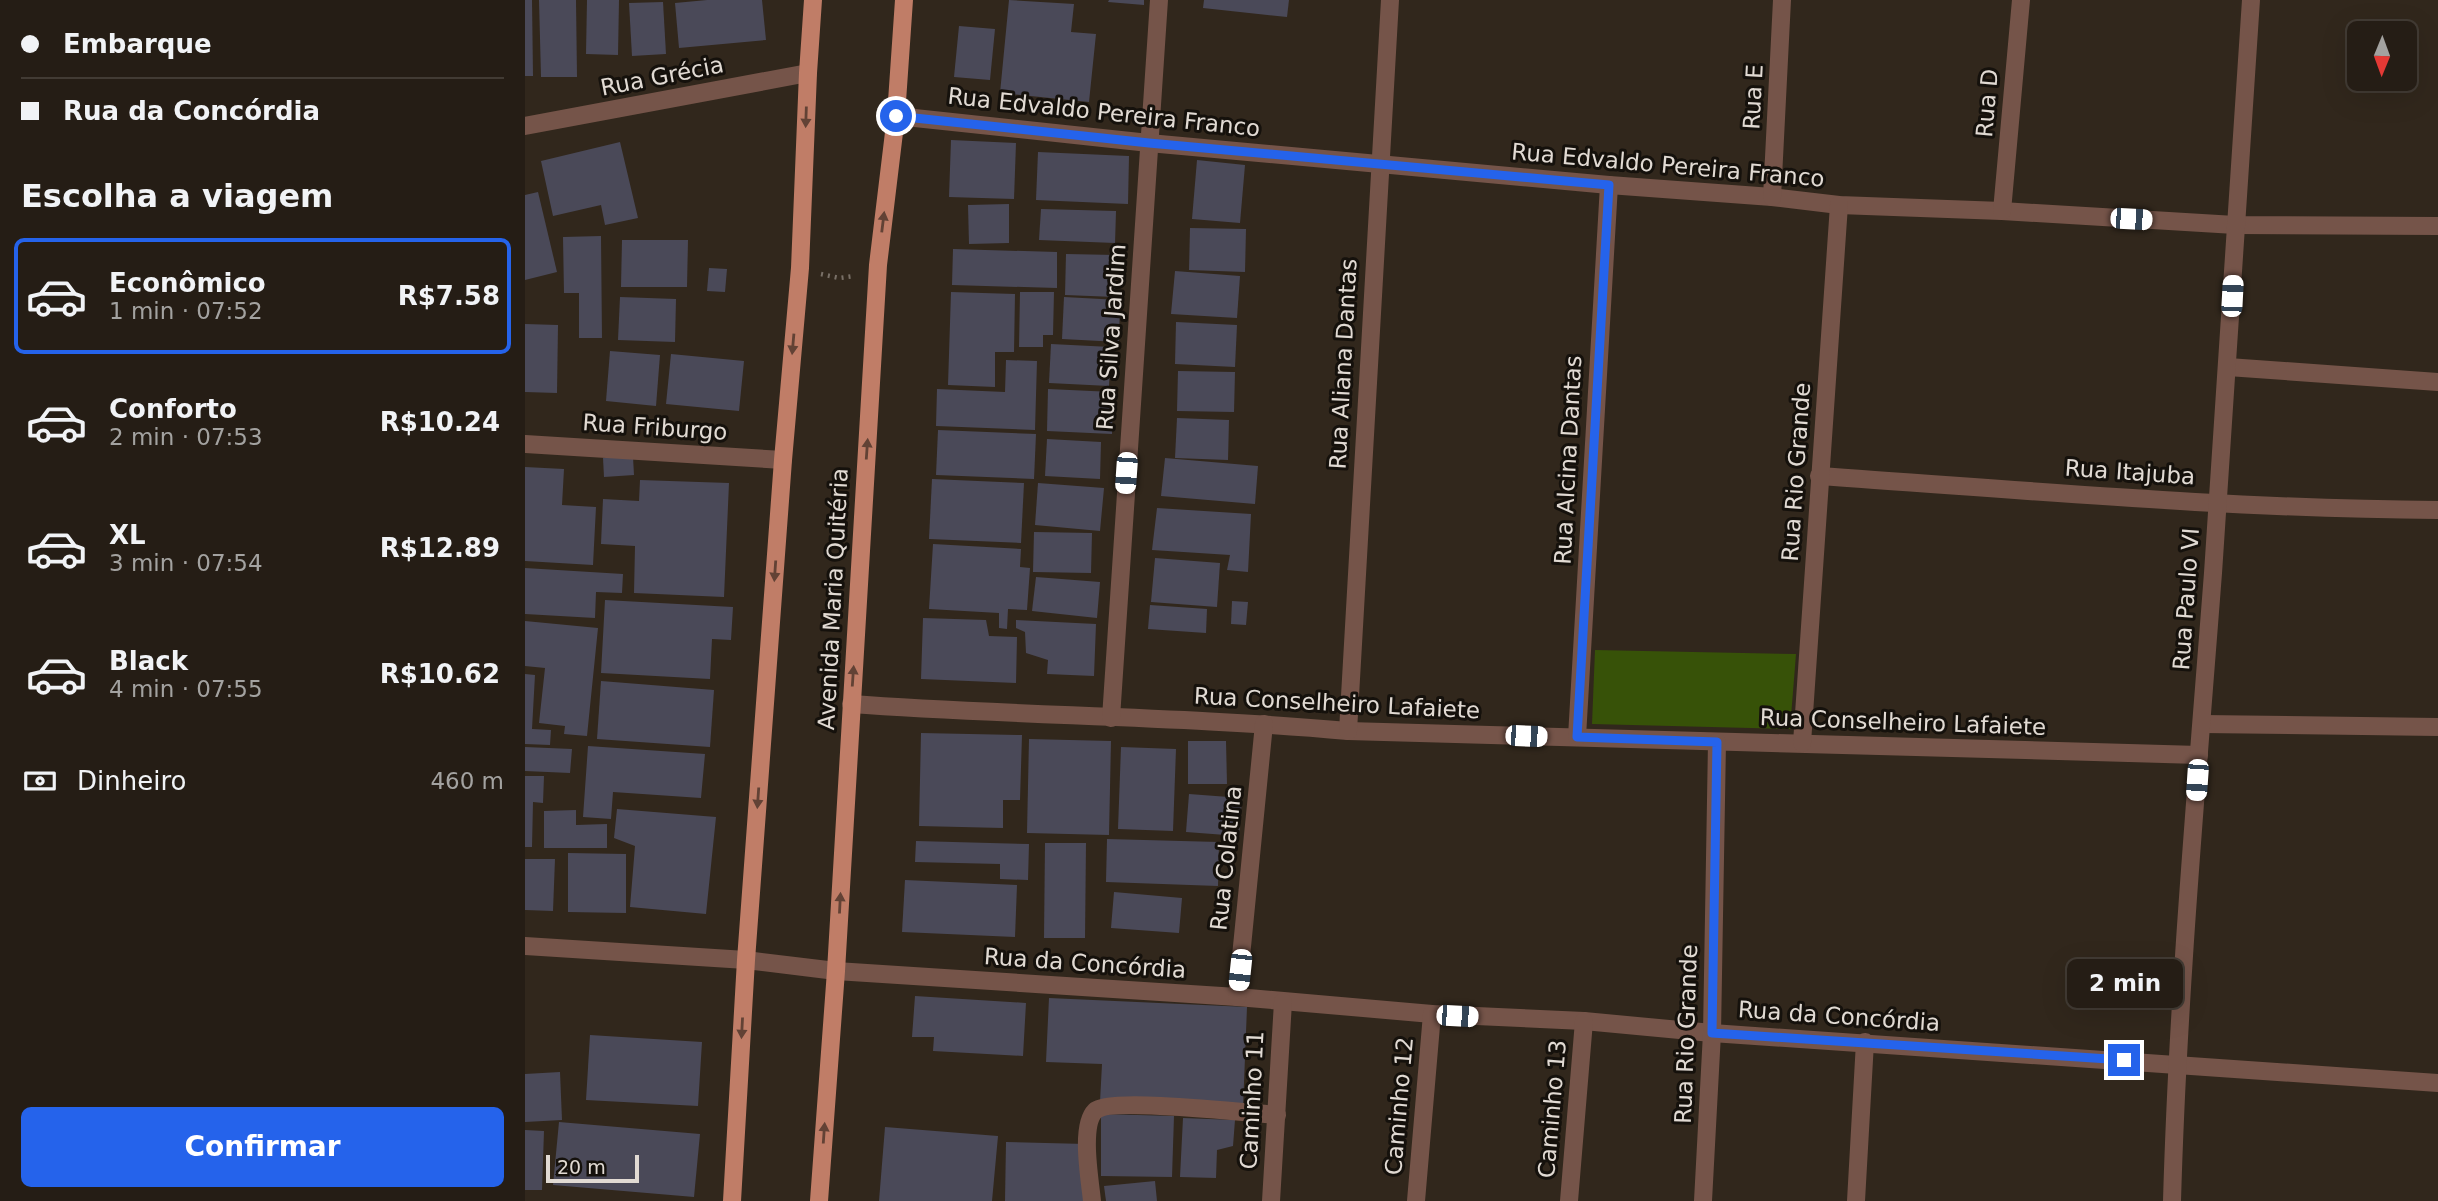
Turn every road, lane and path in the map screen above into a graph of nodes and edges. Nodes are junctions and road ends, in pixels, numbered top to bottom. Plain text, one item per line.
1 (813, 0) edge
2 (904, 0) edge
3 (1159, 0) edge
4 (1390, 0) edge
5 (1782, 0) edge
6 (2021, 0) edge
7 (2251, 0) edge
8 (808, 73) junction
9 (896, 116) junction
10 (525, 126) edge
11 (1149, 143) junction
12 (1380, 164) junction
13 (1609, 185) junction
14 (1772, 197) junction
15 (1839, 205) junction
16 (2002, 211) junction
17 (2235, 225) junction
18 (2438, 226) edge
19 (878, 265) junction
20 (800, 268) junction
21 (2228, 367) junction
22 (2438, 382) edge
23 (525, 444) edge
24 (783, 460) junction
25 (1819, 476) junction
26 (2218, 503) junction
27 (2438, 510) edge
28 (851, 704) junction
29 (1111, 719) junction
30 (1264, 724) junction
31 (2201, 724) junction
32 (2438, 727) edge
33 (1348, 731) junction
34 (1577, 737) junction
35 (1717, 742) junction
36 (1802, 743) junction
37 (2199, 755) junction
38 (525, 946) edge
39 (746, 960) junction
40 (836, 971) junction
41 (1237, 997) junction
42 (1283, 1002) junction
43 (1432, 1014) junction
44 (1584, 1021) junction
45 (1712, 1033) junction
46 (1865, 1042) junction
47 (2176, 1063) junction
48 (2438, 1083) edge
49 (1277, 1115) junction
50 (732, 1201) edge
51 (819, 1201) edge
52 (1092, 1201) edge
53 (1271, 1201) edge
54 (1416, 1201) edge
55 (1569, 1201) edge
56 (1703, 1201) edge
57 (1856, 1201) edge
58 (2172, 1201) edge

1 - 8 main road
2 - 9 main road, Avenida Maria Quitéria
3 - 11 street, Rua Silva Jardim
4 - 12 street, Rua Aliana Dantas
5 - 14 street, Rua E
6 - 16 street, Rua D
7 - 17 street, Rua Paulo VI
8 - 10 street, Rua Grécia
8 -> 20 main road
9 - 11 street, Rua Edvaldo Pereira Franco
19 -> 9 main road, Avenida Maria Quitéria
11 - 12 street, Rua Edvaldo Pereira Franco
11 - 29 street, Rua Silva Jardim
12 - 13 street, Rua Edvaldo Pereira Franco
12 - 33 street, Rua Aliana Dantas
13 - 14 street, Rua Edvaldo Pereira Franco
13 - 34 street, Rua Alcina Dantas
14 - 15 street, Rua Edvaldo Pereira Franco
15 - 16 street, Rua Edvaldo Pereira Franco
15 - 25 street, Rua Rio Grande
16 - 17 street, Rua Edvaldo Pereira Franco
17 - 18 street, Rua Edvaldo Pereira Franco
17 - 21 street, Rua Paulo VI
19 - 20 path
28 -> 19 main road, Avenida Maria Quitéria
20 -> 24 main road
21 - 22 street
21 - 26 street, Rua Paulo VI
23 - 24 street, Rua Friburgo
24 -> 39 main road
25 - 26 street, Rua Itajuba
25 - 36 street, Rua Rio Grande
26 - 27 street, Rua Itajuba
26 - 31 street, Rua Paulo VI
28 - 29 street, Rua Conselheiro Lafaiete
40 -> 28 main road, Avenida Maria Quitéria
29 - 30 street, Rua Conselheiro Lafaiete
30 - 33 street, Rua Conselheiro Lafaiete
30 - 41 street, Rua Colatina
31 - 32 street
31 - 37 street, Rua Paulo VI
33 - 34 street, Rua Conselheiro Lafaiete
34 - 35 street, Rua Conselheiro Lafaiete
35 - 36 street, Rua Conselheiro Lafaiete
35 - 45 street, Rua Rio Grande
36 - 37 street, Rua Conselheiro Lafaiete
37 - 47 street, Rua Paulo VI
38 - 39 street, Rua da Concórdia
39 - 40 street, Rua da Concórdia
39 -> 50 main road
40 - 41 street, Rua da Concórdia
51 -> 40 main road, Avenida Maria Quitéria
41 - 42 street, Rua da Concórdia
42 - 43 street, Rua da Concórdia
42 - 49 street, Caminho 11
43 - 44 street, Rua da Concórdia
43 - 54 street, Caminho 12
44 - 45 street, Rua da Concórdia
44 - 55 street, Caminho 13
45 - 46 street, Rua da Concórdia
45 - 56 street, Rua Rio Grande
46 - 47 street, Rua da Concórdia
46 - 57 street
47 - 48 street, Rua da Concórdia
47 - 58 street, Rua Paulo VI
49 - 52 street
49 - 53 street, Caminho 11

